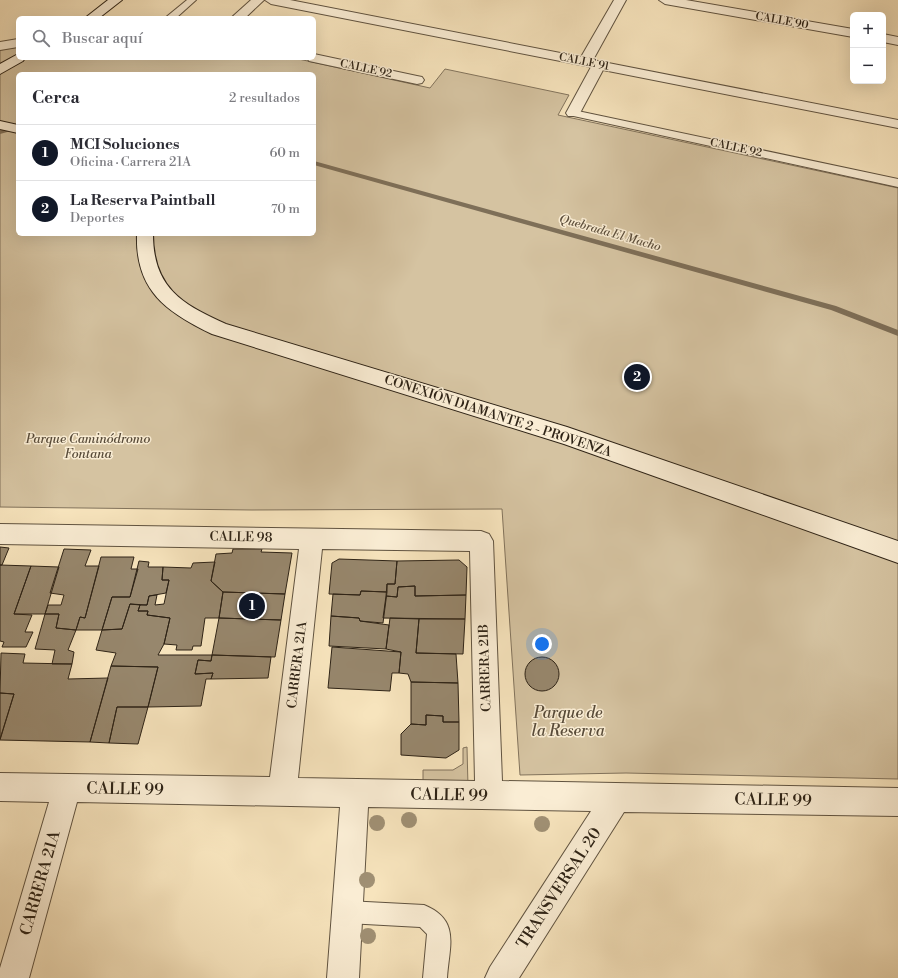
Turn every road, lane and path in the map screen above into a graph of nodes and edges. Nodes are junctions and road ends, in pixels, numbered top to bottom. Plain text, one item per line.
1 (116, 0) edge
2 (192, 0) edge
3 (258, 0) edge
4 (271, 0) edge
5 (620, 0) edge
6 (665, 0) edge
7 (94, 16) edge
8 (172, 16) edge
9 (239, 16) edge
10 (850, 32) edge
11 (886, 39) edge
12 (898, 41) edge
13 (16, 43) edge
14 (0, 46) edge
15 (316, 58) edge
16 (16, 59) edge
17 (585, 62) junction
18 (599, 65) junction
19 (1, 68) edge
20 (417, 80) dead end
21 (573, 113) joint
22 (898, 124) edge
23 (0, 125) edge
24 (16, 129) edge
25 (898, 183) edge
26 (145, 236) edge
27 (0, 534) edge
28 (312, 538) junction
29 (481, 540) joint
30 (898, 552) edge
31 (0, 787) edge
32 (67, 788) junction
33 (282, 792) junction
34 (355, 793) junction
35 (489, 795) junction
36 (617, 797) junction
37 (898, 802) edge
38 (347, 912) junction
39 (13, 978) edge
40 (343, 978) edge
41 (435, 978) edge
42 (501, 978) edge

1 - 7 street
2 - 8 lane
3 - 9 street
4 - 17 street, CALLE 91
5 - 17 street
6 - 10 street, CALLE 90
11 - 12 street
13 - 14 street
15 - 20 street, CALLE 92
16 - 19 street
17 - 18 street, CALLE 91
18 - 21 street
18 - 22 street, CALLE 91
21 - 25 lane, CALLE 92
23 - 24 street
26 - 30 street, CONEXIÓN DIAMANTE 2 - PROVENZA
27 - 28 street, CALLE 98
28 - 29 street, CALLE 98
28 - 33 street, CARRERA 21A
29 - 35 street, CARRERA 21B
31 - 32 street, CALLE 99
32 - 33 street, CALLE 99
32 - 39 street, CARRERA 21A
33 - 34 street, CALLE 99
34 - 35 street, CALLE 99
34 - 38 street
35 - 36 street, CALLE 99
36 - 37 street, CALLE 99
36 - 42 street, TRANSVERSAL 20
38 - 40 street
38 - 41 lane

